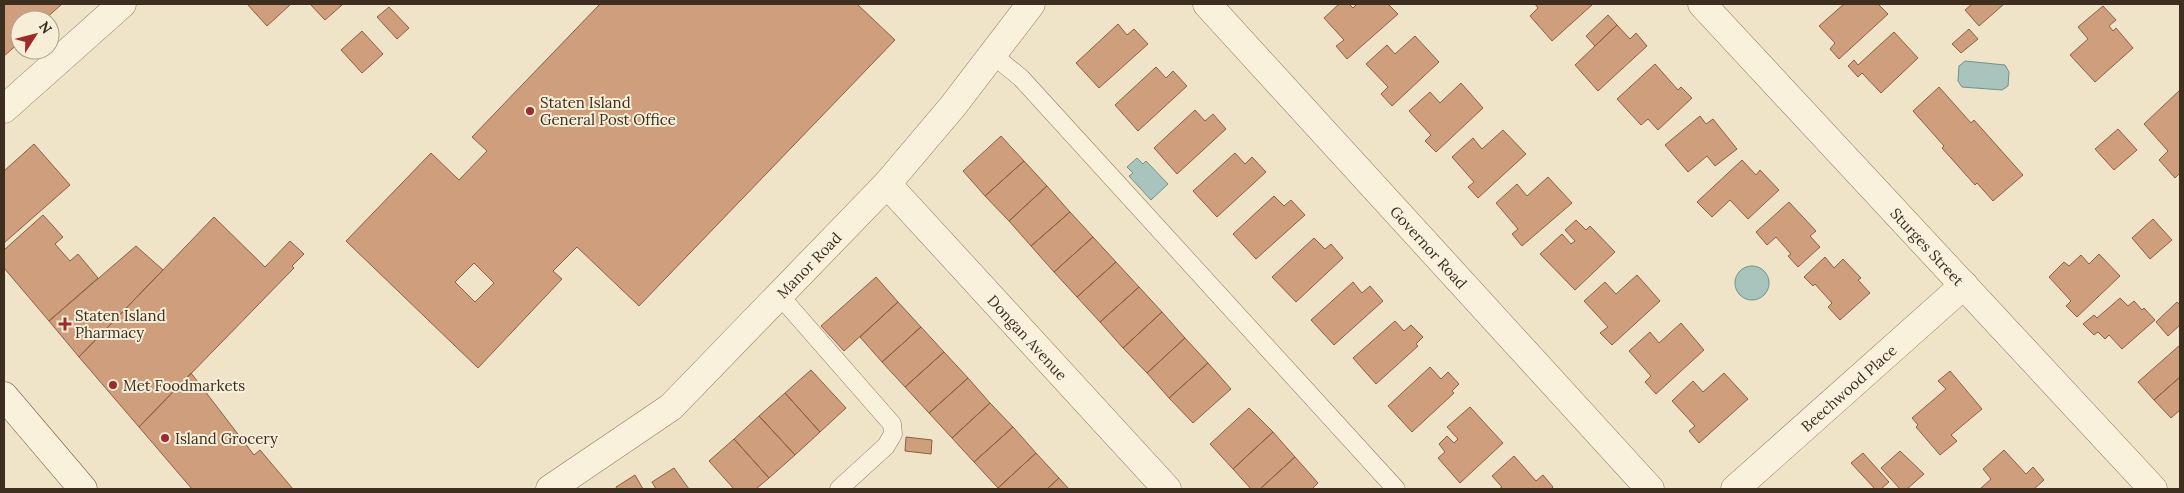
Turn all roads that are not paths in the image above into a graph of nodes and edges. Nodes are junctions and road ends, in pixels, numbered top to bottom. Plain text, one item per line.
1 (122, 4) edge
2 (1031, 4) edge
3 (1207, 4) edge
4 (1702, 4) edge
5 (993, 54) junction
6 (4, 109) edge
7 (887, 184) junction
8 (1964, 285) junction
9 (780, 296) junction
10 (4, 396) edge
11 (83, 489) edge
12 (550, 489) edge
13 (839, 489) edge
14 (1167, 489) edge
15 (1396, 489) edge
16 (1650, 489) edge
17 (1735, 489) edge
18 (2152, 489) edge

1 - 6 street
2 - 5 street, Manor Road
3 - 16 street, Governor Road
4 - 8 street, Sturges Street
5 - 7 street, Manor Road
5 - 15 lane
7 - 9 street, Manor Road
7 - 14 street, Dongan Avenue
8 - 17 street, Beechwood Place
8 - 18 street, Sturges Street
9 - 12 street, Manor Road
9 - 13 lane
10 - 11 street

